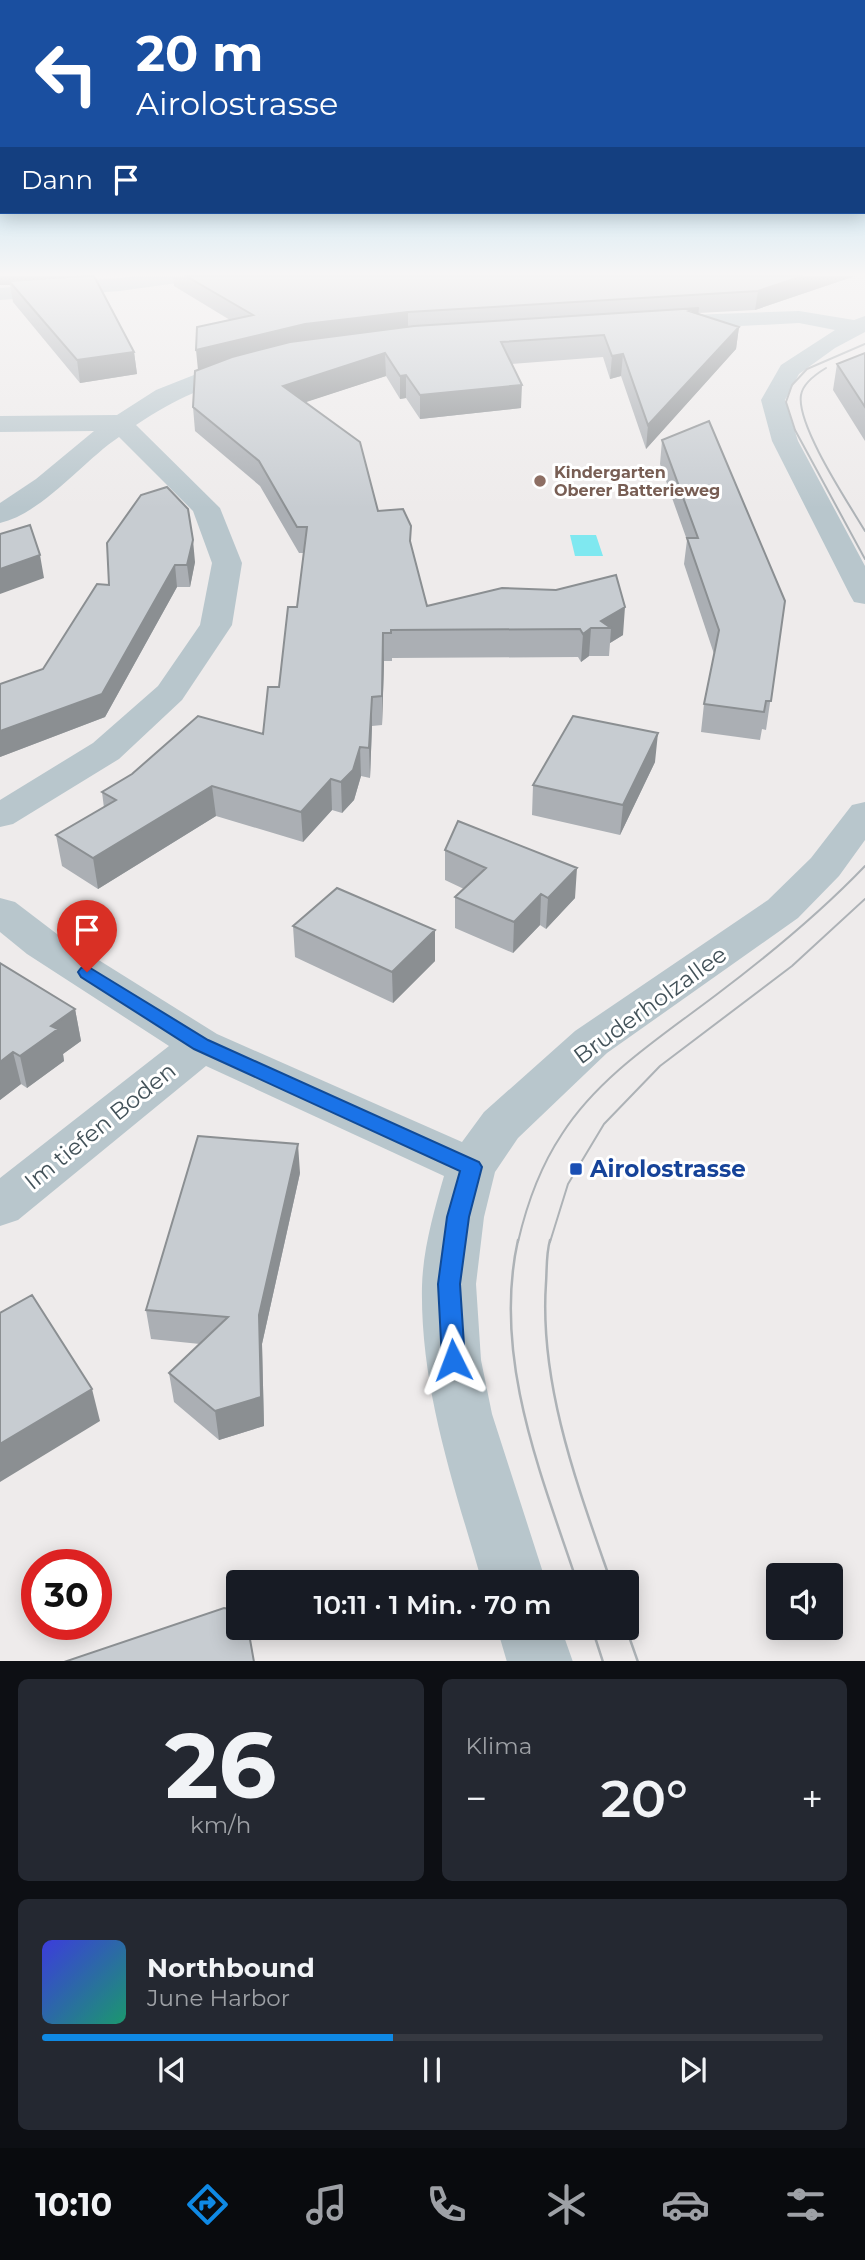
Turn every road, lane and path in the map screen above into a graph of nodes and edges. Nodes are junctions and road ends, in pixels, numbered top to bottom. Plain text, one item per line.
1 (812, 354) edge
2 (267, 362) edge
3 (120, 423) junction
4 (0, 424) edge
5 (0, 515) edge
6 (865, 595) edge
7 (865, 813) edge
8 (0, 816) edge
9 (0, 911) edge
10 (201, 1045) junction
11 (471, 1167) junction
12 (0, 1206) edge
13 (510, 1570) edge
14 (533, 1640) edge
15 (540, 1661) edge

1 - 6 street
2 - 3 street
3 - 4 street
3 - 5 street
3 - 8 street
7 - 11 street, Bruderholzallee
9 - 10 street
10 - 11 street
10 - 12 street, Im tiefen Boden
11 - 13 street, Bruderholzallee
14 - 15 street

